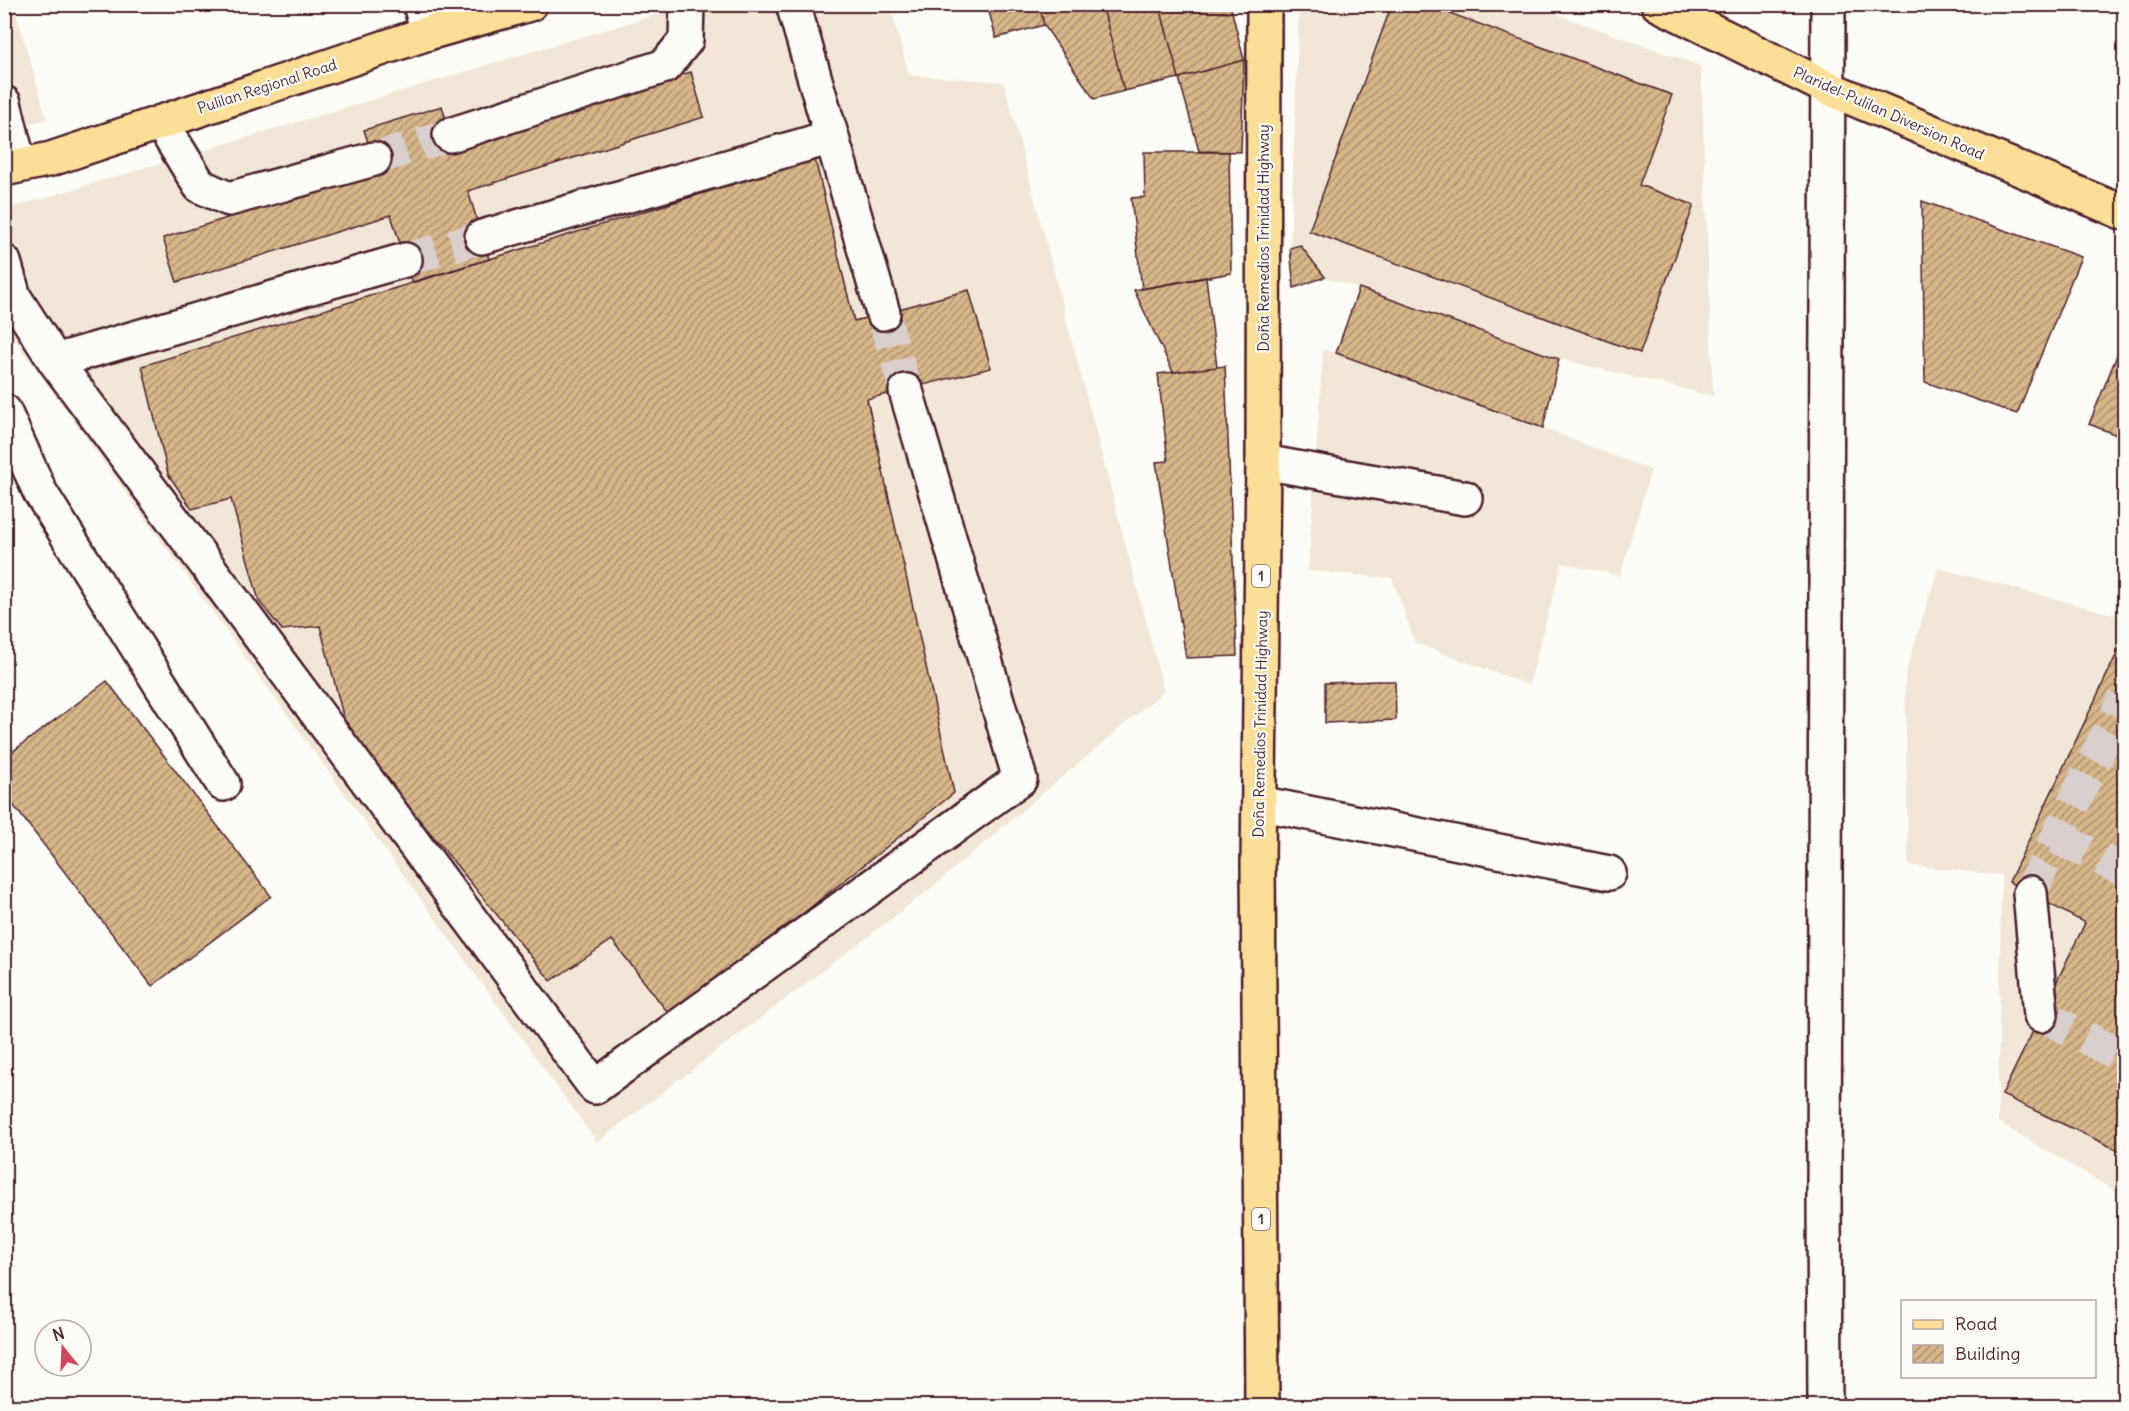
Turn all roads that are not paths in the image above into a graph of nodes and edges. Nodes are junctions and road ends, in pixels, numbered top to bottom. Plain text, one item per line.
1 (530, 4) edge
2 (687, 4) edge
3 (793, 4) edge
4 (1264, 4) edge
5 (1658, 4) edge
6 (1828, 4) edge
7 (424, 19) edge
8 (1828, 88) junction
9 (4, 103) edge
10 (161, 122) junction
11 (450, 135) tunnel mouth
12 (832, 137) junction
13 (374, 159) tunnel mouth
14 (12, 167) edge
15 (2124, 213) edge
16 (482, 237) tunnel mouth
17 (405, 260) tunnel mouth
18 (4, 262) edge
19 (883, 313) tunnel mouth
20 (55, 362) junction
21 (906, 391) tunnel mouth
22 (4, 411) edge
23 (1263, 462) junction
24 (1465, 498) dead end
25 (223, 784) dead end
26 (1258, 803) junction
27 (1609, 873) dead end
28 (2030, 893) tunnel mouth
29 (2041, 1015) dead end
30 (1262, 1407) edge
31 (1825, 1407) edge

1 - 7 main road, Pulilan Regional Road
2 - 11 street
3 - 12 street
4 - 23 main road, Doña Remedios Trinidad Highway / 1
5 - 8 main road, Plaridel-Pulilan Diversion Road
6 - 8 street
7 - 10 main road, Pulilan Regional Road
8 - 15 main road, Plaridel-Pulilan Diversion Road
8 - 31 street
9 - 14 street
10 - 13 street
10 - 14 main road, Pulilan Regional Road
12 - 16 street
12 - 19 street
17 - 20 street
18 - 20 street
20 - 21 street
22 - 25 street
23 - 24 street
23 - 26 main road, Doña Remedios Trinidad Highway / 1
26 - 27 street
26 - 30 main road, Doña Remedios Trinidad Highway / 1
28 - 29 street

